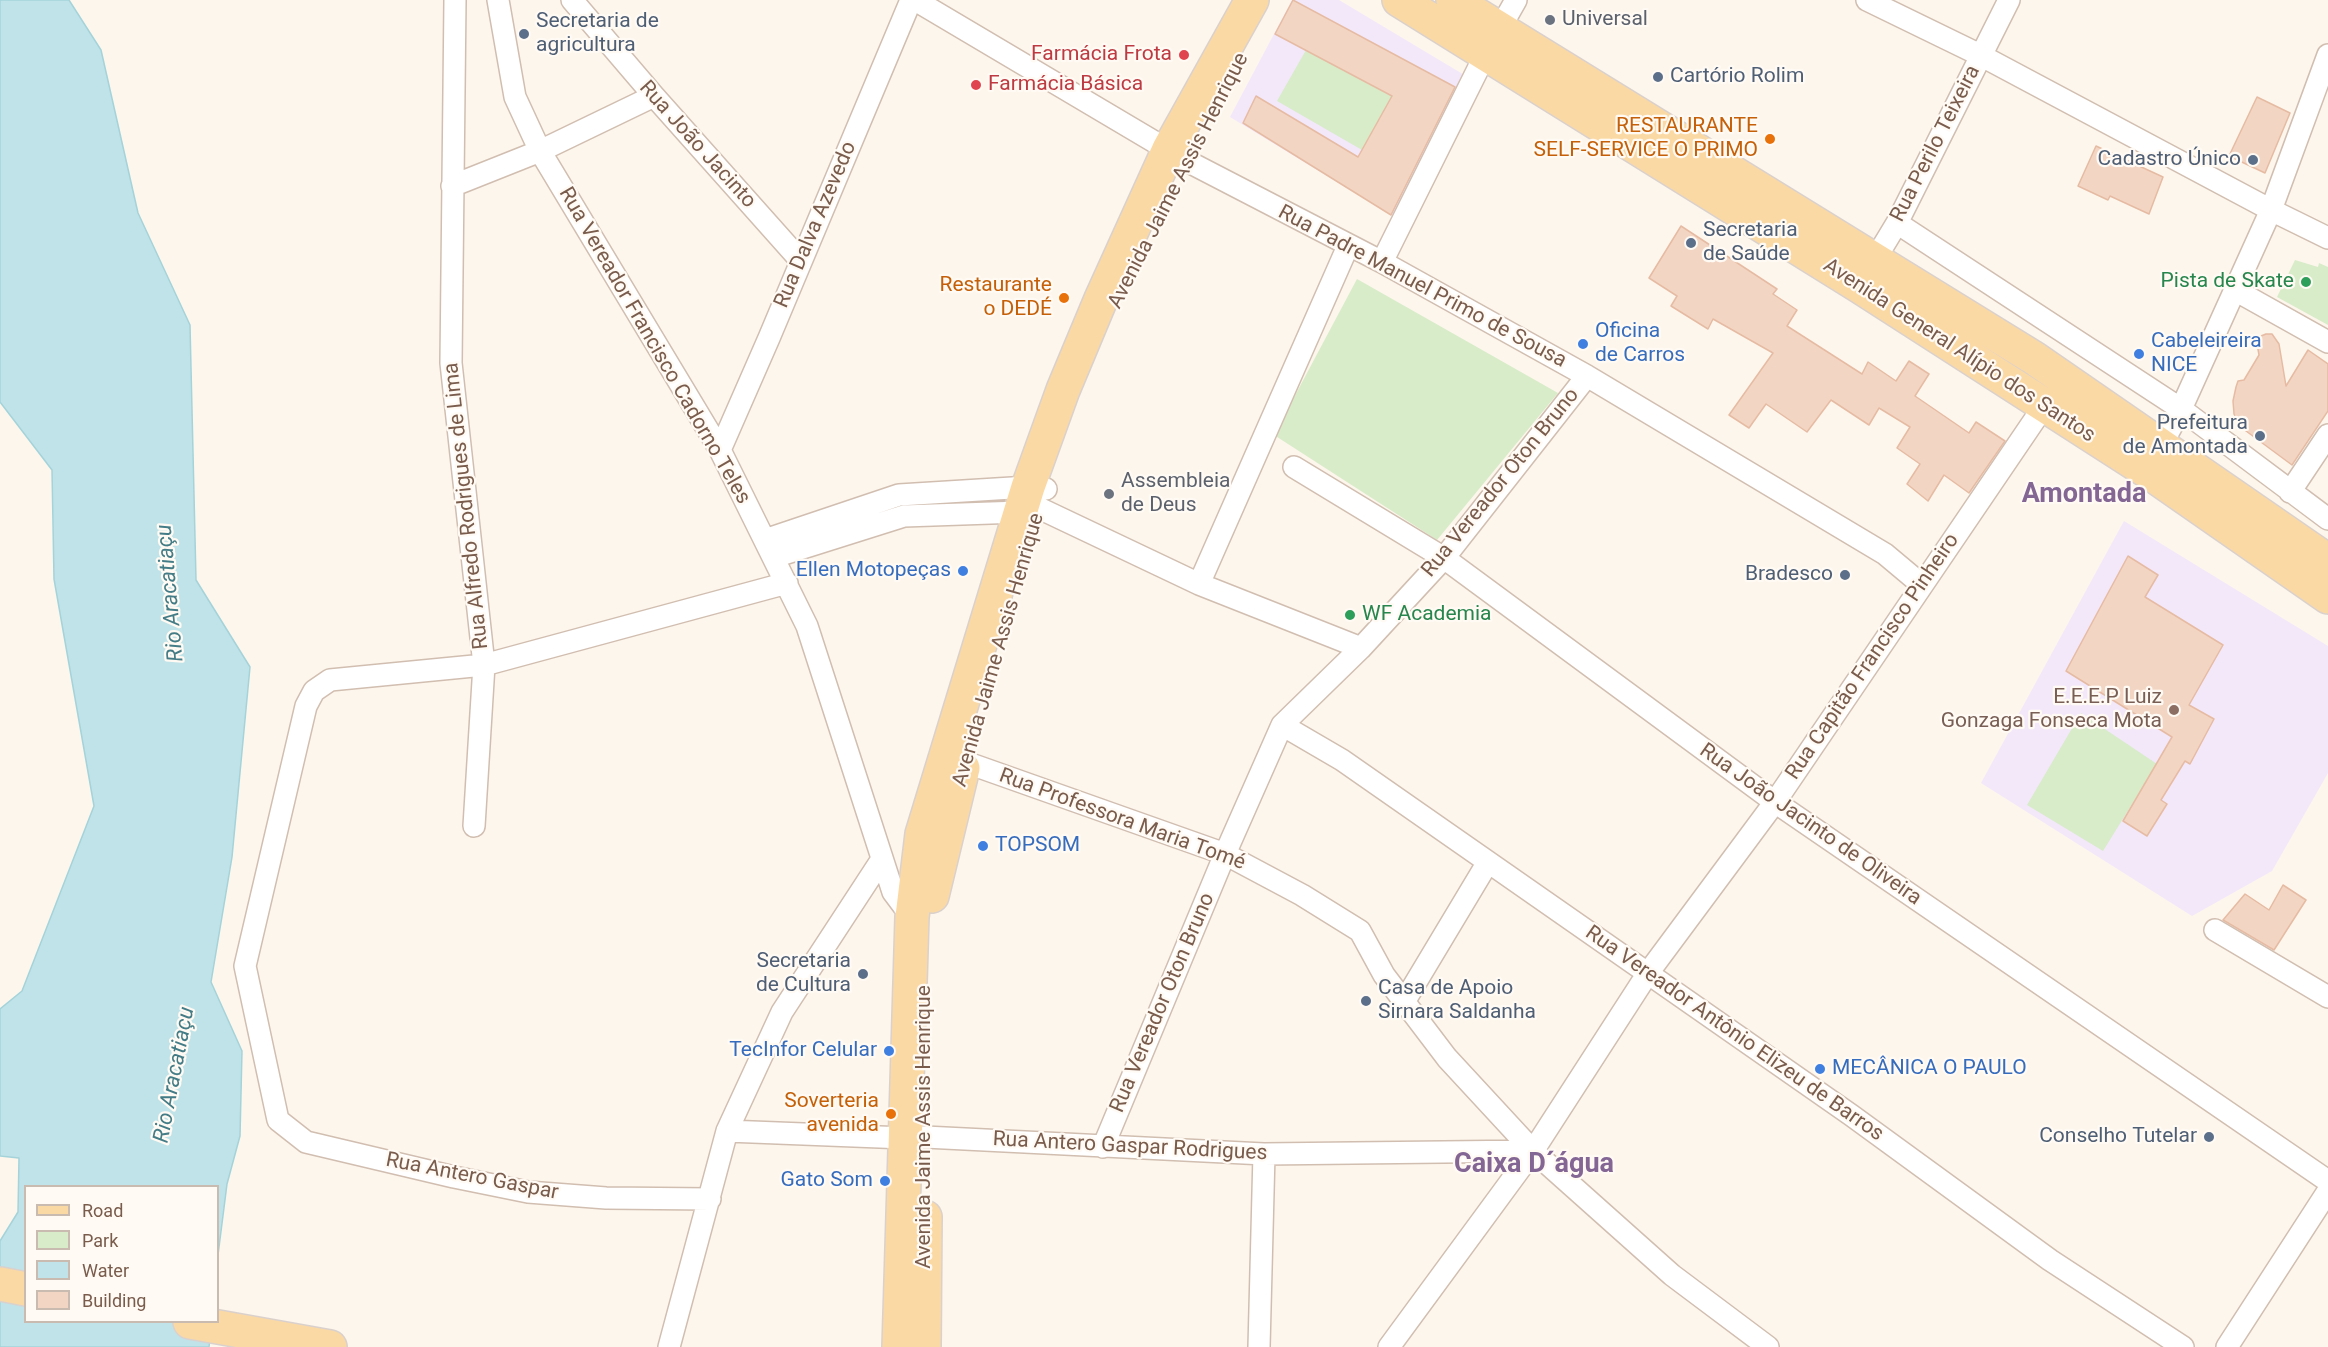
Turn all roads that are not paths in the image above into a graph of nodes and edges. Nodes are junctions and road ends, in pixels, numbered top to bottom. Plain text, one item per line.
1 (454, 0) edge
2 (498, 0) edge
3 (572, 0) edge
4 (913, 0) edge
5 (1252, 0) edge
6 (1268, 0) edge
7 (1399, 0) edge
8 (1453, 0) edge
9 (1867, 0) edge
10 (2009, 0) edge
11 (1501, 27) edge
12 (2328, 55) edge
13 (1980, 56) junction
14 (654, 96) junction
15 (540, 151) junction
16 (1177, 154) junction
17 (452, 186) junction
18 (2271, 210) junction
19 (1897, 223) junction
20 (2328, 238) edge
21 (1348, 246) junction
22 (801, 261) junction
23 (1382, 262) junction
24 (1867, 273) junction
25 (2235, 290) junction
26 (2328, 342) edge
27 (1587, 376) junction
28 (2044, 406) junction
29 (2181, 409) junction
30 (2328, 435) edge
31 (720, 450) junction
32 (2154, 458) junction
33 (1294, 467) dead end
34 (2290, 492) junction
35 (1034, 499) junction
36 (2328, 519) edge
37 (769, 548) junction
38 (1443, 558) junction
39 (2328, 561) edge
40 (787, 583) junction
41 (1199, 584) junction
42 (1922, 585) junction
43 (2328, 597) edge
44 (1361, 648) junction
45 (484, 665) junction
46 (1282, 726) junction
47 (965, 762) junction
48 (1775, 802) junction
49 (474, 826) dead end
50 (1225, 854) junction
51 (882, 859) junction
52 (1488, 862) junction
53 (919, 927) junction
54 (2215, 930) dead end
55 (1648, 973) junction
56 (2328, 997) edge
57 (1404, 1002) junction
58 (727, 1131) junction
59 (915, 1138) junction
60 (1103, 1147) junction
61 (1533, 1151) junction
62 (1264, 1154) junction
63 (2328, 1181) edge
64 (2328, 1191) edge
65 (710, 1198) junction
66 (0, 1284) edge
67 (24, 1289) edge
68 (196, 1323) edge
69 (330, 1347) edge
70 (669, 1347) edge
71 (899, 1347) edge
72 (924, 1347) edge
73 (1259, 1347) edge
74 (1389, 1347) edge
75 (1768, 1347) edge
76 (2183, 1347) edge
77 (2227, 1347) edge

1 - 17 street, Rua Alfredo Rodrigues de Lima
2 - 15 street, Rua Vereador Francisco Cadorno Teles
3 - 14 street, Rua João Jacinto
4 - 16 street, Rua Padre Manuel Primo de Sousa
4 - 22 street, Rua Dalva Azevedo
5 - 16 main road
6 - 16 main road, Avenida Jaime Assis Henrique
7 - 11 main road, Avenida General Alípio dos Santos
8 - 11 main road, Avenida General Alípio dos Santos
9 - 13 street
10 - 13 street, Rua Perilo Teixeira
11 - 23 street
11 - 24 main road, Avenida General Alípio dos Santos
12 - 18 street
13 - 18 street
13 - 19 street, Rua Perilo Teixeira
14 - 15 street
14 - 22 street, Rua João Jacinto
15 - 17 street
15 - 31 street, Rua Vereador Francisco Cadorno Teles
16 - 21 street, Rua Padre Manuel Primo de Sousa
16 - 35 main road, Avenida Jaime Assis Henrique
17 - 45 street, Rua Alfredo Rodrigues de Lima
18 - 20 street
18 - 25 street
19 - 24 street, Rua Perilo Teixeira
19 - 29 street
21 - 23 street, Rua Padre Manuel Primo de Sousa
21 - 41 street
22 - 31 street, Rua Dalva Azevedo
23 - 27 street, Rua Padre Manuel Primo de Sousa
24 - 28 main road, Avenida General Alípio dos Santos
24 - 32 main road, Avenida General Alípio dos Santos
25 - 26 street
25 - 29 street
27 - 38 street, Rua Vereador Oton Bruno
27 - 42 street, Rua Padre Manuel Primo de Sousa
28 - 32 main road, Avenida General Alípio dos Santos
28 - 42 street, Rua Capitão Francisco Pinheiro
29 - 32 street
29 - 34 street
30 - 34 street
31 - 37 street, Rua Vereador Francisco Cadorno Teles
32 - 39 main road, Avenida General Alípio dos Santos
32 - 43 main road, Avenida General Alípio dos Santos
33 - 38 street, Rua João Jacinto de Oliveira
34 - 36 street
35 - 37 street
35 - 41 street
35 - 47 main road, Avenida Jaime Assis Henrique
35 - 53 main road
37 - 40 street, Rua Vereador Francisco Cadorno Teles
38 - 44 street, Rua Vereador Oton Bruno
38 - 48 street, Rua João Jacinto de Oliveira
40 - 45 street
40 - 51 street, Rua Vereador Francisco Cadorno Teles
41 - 44 street
42 - 48 street, Rua Capitão Francisco Pinheiro
44 - 46 street, Rua Vereador Oton Bruno
45 - 49 street, Rua Alfredo Rodrigues de Lima
45 - 65 street, Rua Antero Gaspar
46 - 50 street, Rua Vereador Oton Bruno
46 - 52 street, Rua Vereador Antônio Elizeu de Barros
47 - 50 street, Rua Professora Maria Tomé
47 - 53 main road, Avenida Jaime Assis Henrique
48 - 55 street, Rua Capitão Francisco Pinheiro
48 - 63 street, Rua João Jacinto de Oliveira
50 - 57 street, Rua Professora Maria Tomé
50 - 60 street, Rua Vereador Oton Bruno
51 - 53 street, Rua Vereador Francisco Cadorno Teles
51 - 58 street
52 - 55 street, Rua Vereador Antônio Elizeu de Barros
52 - 57 street
53 - 59 main road, Avenida Jaime Assis Henrique
54 - 56 street
55 - 61 street, Rua Capitão Francisco Pinheiro
55 - 76 street, Rua Vereador Antônio Elizeu de Barros
57 - 61 street, Rua Professora Maria Tomé
58 - 59 street, Rua Antero Gaspar Rodrigues
58 - 65 street
59 - 60 street, Rua Antero Gaspar Rodrigues
59 - 71 main road
59 - 72 main road, Avenida Jaime Assis Henrique
60 - 62 street, Rua Antero Gaspar Rodrigues
61 - 62 street, Rua Antero Gaspar Rodrigues
61 - 74 street, Rua Capitão Francisco Pinheiro
61 - 75 street, Rua Professora Maria Tomé
62 - 73 street
64 - 77 street
65 - 70 street
66 - 67 main road
68 - 69 main road

